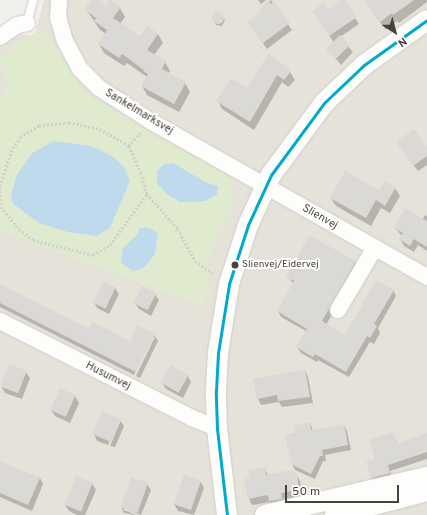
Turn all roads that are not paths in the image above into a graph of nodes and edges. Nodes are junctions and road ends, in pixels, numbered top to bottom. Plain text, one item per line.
1 (33, 0) edge
2 (59, 0) edge
3 (427, 20) edge
4 (27, 23) joint
5 (0, 37) edge
6 (266, 186) junction
7 (374, 248) junction
8 (427, 278) edge
9 (338, 310) dead end
10 (0, 321) edge
11 (217, 428) junction
12 (427, 477) edge
13 (427, 491) edge
14 (227, 515) edge
15 (265, 515) edge
16 (335, 515) edge

1 - 4 lane
2 - 6 street, Sankelmarksvej
3 - 6 street
4 - 5 street
6 - 7 street, Slienvej
6 - 11 street
7 - 8 street, Slienvej
7 - 9 street
10 - 11 street, Husumvej
11 - 14 street
12 - 15 street
13 - 16 street

